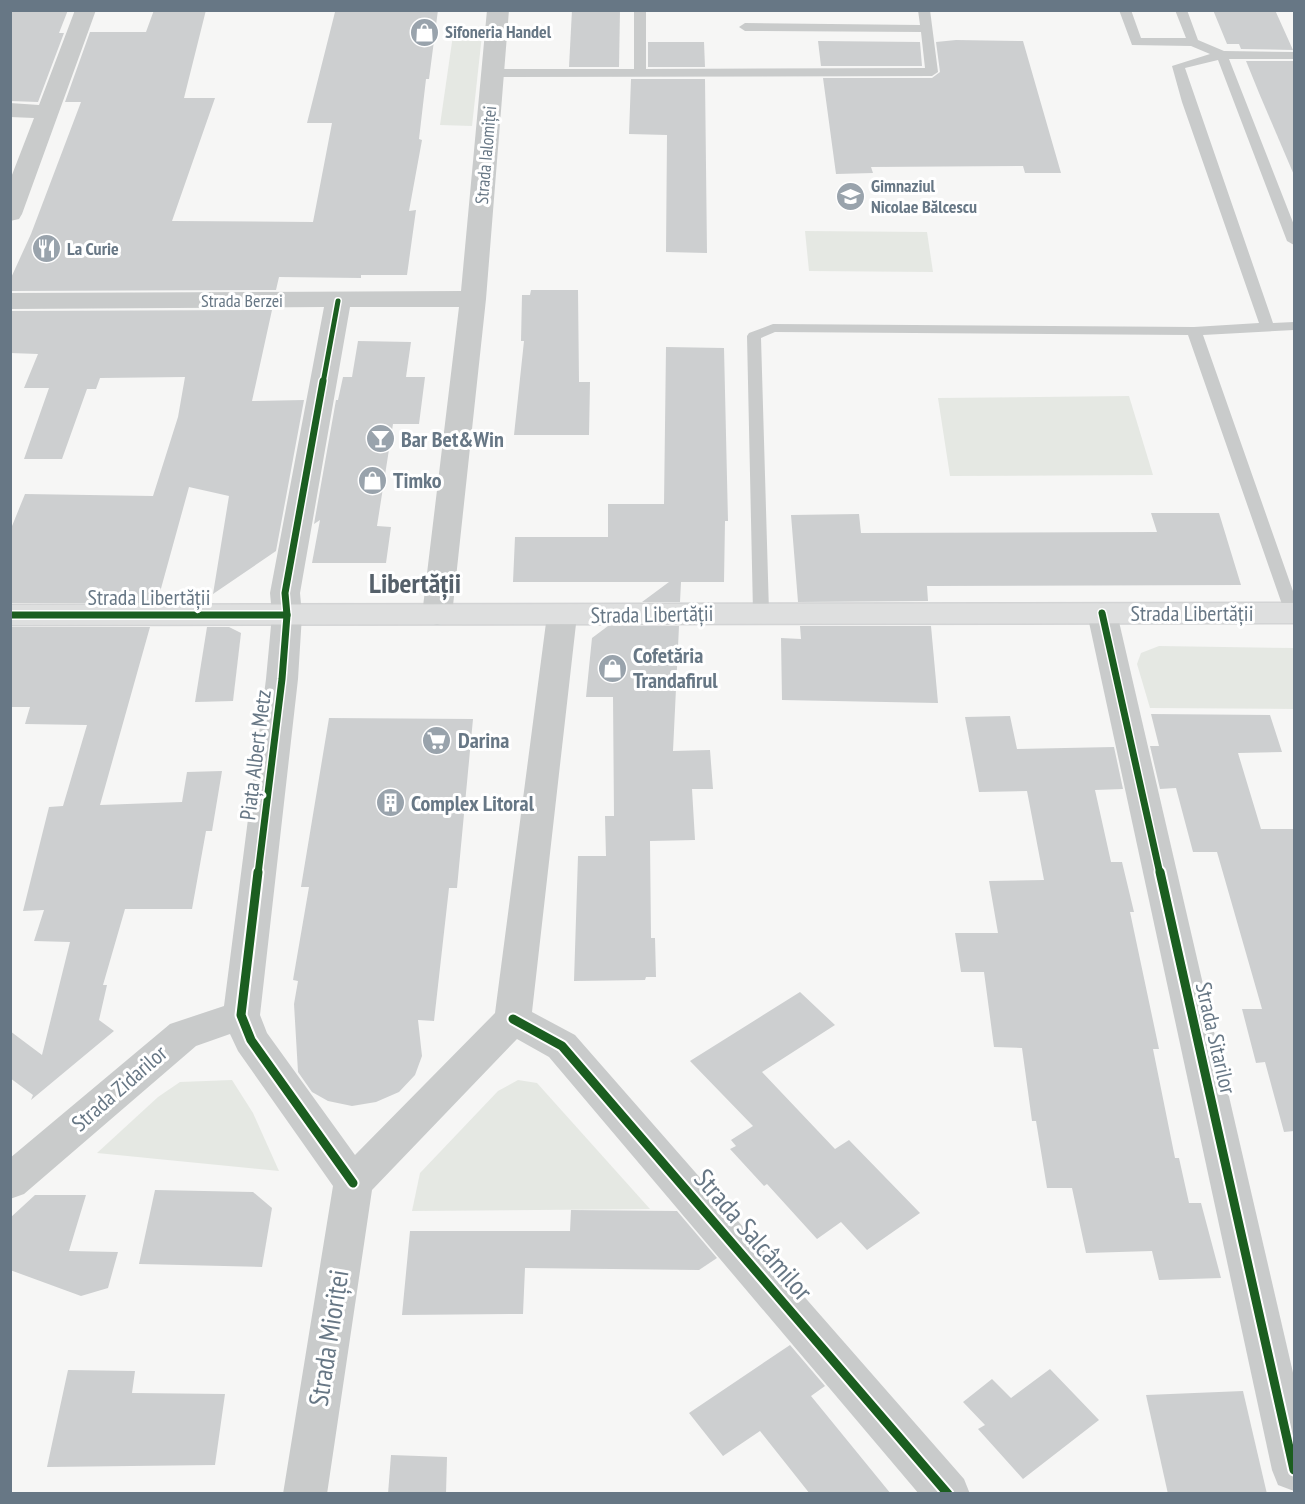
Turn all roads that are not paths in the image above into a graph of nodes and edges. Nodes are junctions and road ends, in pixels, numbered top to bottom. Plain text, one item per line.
1 (87, 10) edge
2 (498, 10) edge
3 (640, 10) edge
4 (924, 10) edge
5 (1125, 10) edge
6 (1181, 10) edge
7 (745, 27) dead end
8 (926, 29) junction
9 (1193, 42) junction
10 (1222, 55) junction
11 (1294, 55) edge
12 (640, 72) junction
13 (493, 73) junction
14 (10, 110) edge
15 (50, 112) junction
16 (10, 214) edge
17 (1294, 241) edge
18 (473, 299) junction
19 (10, 301) edge
20 (338, 301) junction
21 (1294, 326) edge
22 (1267, 327) junction
23 (1194, 331) junction
24 (761, 612) junction
25 (1102, 613) junction
26 (1294, 613) edge
27 (10, 615) edge
28 (287, 615) junction
29 (437, 615) junction
30 (562, 615) junction
31 (241, 1015) junction
32 (513, 1018) junction
33 (10, 1182) edge
34 (353, 1183) junction
35 (1294, 1470) edge
36 (305, 1494) edge
37 (948, 1494) edge

1 - 15 street
2 - 13 street, Strada Ialomiței
3 - 12 lane
4 - 8 lane
5 - 9 lane
6 - 9 lane
7 - 8 lane
8 - 12 lane
9 - 10 lane
10 - 11 lane
10 - 17 lane
10 - 22 lane
12 - 13 lane
13 - 18 street, Strada Ialomiței
14 - 15 street
15 - 16 street
18 - 20 street, Strada Berzei
18 - 29 street
19 - 20 street, Strada Berzei
20 - 28 street, Piața Albert Metz
21 - 22 lane
22 - 23 lane
23 - 24 lane
23 - 26 lane
24 - 25 main road, Strada Libertății
24 - 30 main road, Strada Libertății
25 - 26 main road, Strada Libertății
25 - 35 street, Strada Sitarilor
27 - 28 main road, Strada Libertății
28 - 29 main road, Strada Libertății
28 - 31 street, Piața Albert Metz
29 - 30 main road, Strada Libertății
30 - 32 street
31 - 33 street, Strada Zidarilor
31 - 34 street, Piața Albert Metz
32 - 34 street
32 - 37 street, Strada Salcâmilor
34 - 36 street, Strada Mioriței

